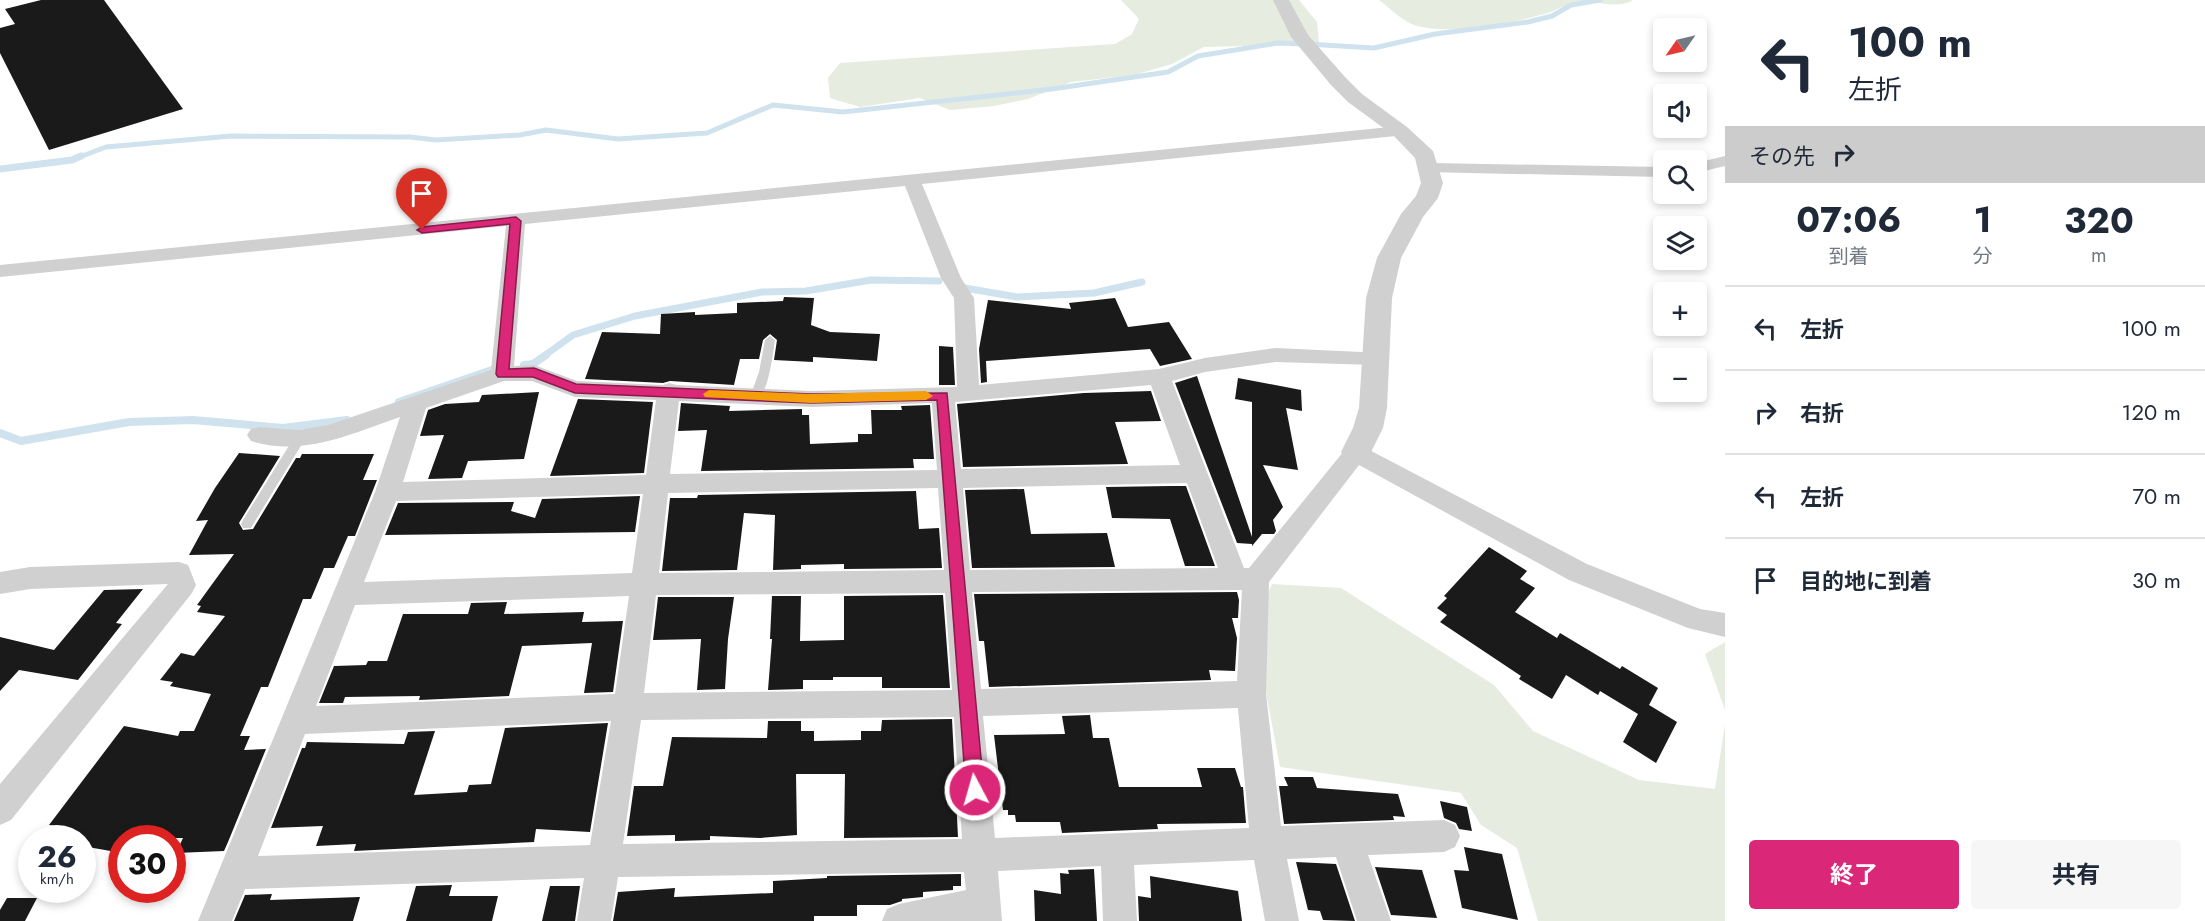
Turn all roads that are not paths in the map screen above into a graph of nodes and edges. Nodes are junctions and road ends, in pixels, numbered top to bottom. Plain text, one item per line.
1 (1281, 0) edge
2 (1400, 131) junction
3 (1725, 161) edge
4 (1707, 165) edge
5 (1430, 168) junction
6 (1653, 172) edge
7 (912, 181) junction
8 (516, 221) junction
9 (0, 271) edge
10 (770, 340) dead end
11 (1375, 358) junction
12 (502, 374) junction
13 (1159, 377) junction
14 (669, 391) junction
15 (955, 395) junction
16 (756, 397) junction
17 (416, 404) junction
18 (259, 435) dead end
19 (299, 439) junction
20 (1356, 452) junction
21 (1195, 474) junction
22 (950, 478) junction
23 (658, 484) junction
24 (387, 492) junction
25 (247, 524) dead end
26 (1246, 579) junction
27 (0, 583) edge
28 (958, 583) junction
29 (645, 584) junction
30 (345, 594) junction
31 (1725, 625) edge
32 (1251, 694) junction
33 (967, 703) junction
34 (628, 707) junction
35 (297, 721) junction
36 (0, 809) edge
37 (1444, 836) dead end
38 (1347, 841) junction
39 (1267, 843) junction
40 (1117, 850) junction
41 (981, 855) junction
42 (605, 861) junction
43 (236, 873) junction
44 (985, 912) edge
45 (216, 921) edge
46 (594, 921) edge
47 (899, 921) edge
48 (1120, 921) edge
49 (1282, 921) edge
50 (1374, 921) edge

1 - 2 street
2 - 5 street
2 - 7 street
3 - 4 street
5 - 6 street
5 - 11 street
7 - 8 street
7 - 15 street
8 - 9 street
8 - 12 street
10 - 16 lane
11 - 13 street
11 - 20 street
12 - 14 street
12 - 17 street
13 - 15 street
13 - 21 street
14 - 16 street
14 - 23 street
15 - 16 street
15 - 22 street
17 - 19 street
17 - 24 street
18 - 19 street
19 - 25 lane
20 - 26 street
20 - 31 street
21 - 22 street
21 - 26 street
22 - 23 street
22 - 28 street
23 - 24 street
23 - 29 street
24 - 30 street
26 - 28 street
26 - 32 street
27 - 36 street
28 - 29 street
28 - 33 street
29 - 30 street
29 - 34 street
30 - 35 street
32 - 33 street
32 - 39 street
33 - 34 street
33 - 41 street
34 - 35 street
34 - 42 street
35 - 43 street
37 - 38 street
38 - 39 street
38 - 50 street
39 - 40 street
39 - 49 street
40 - 41 street
40 - 48 street
41 - 42 street
41 - 44 street
42 - 43 street
42 - 46 street
43 - 45 street
44 - 47 street

